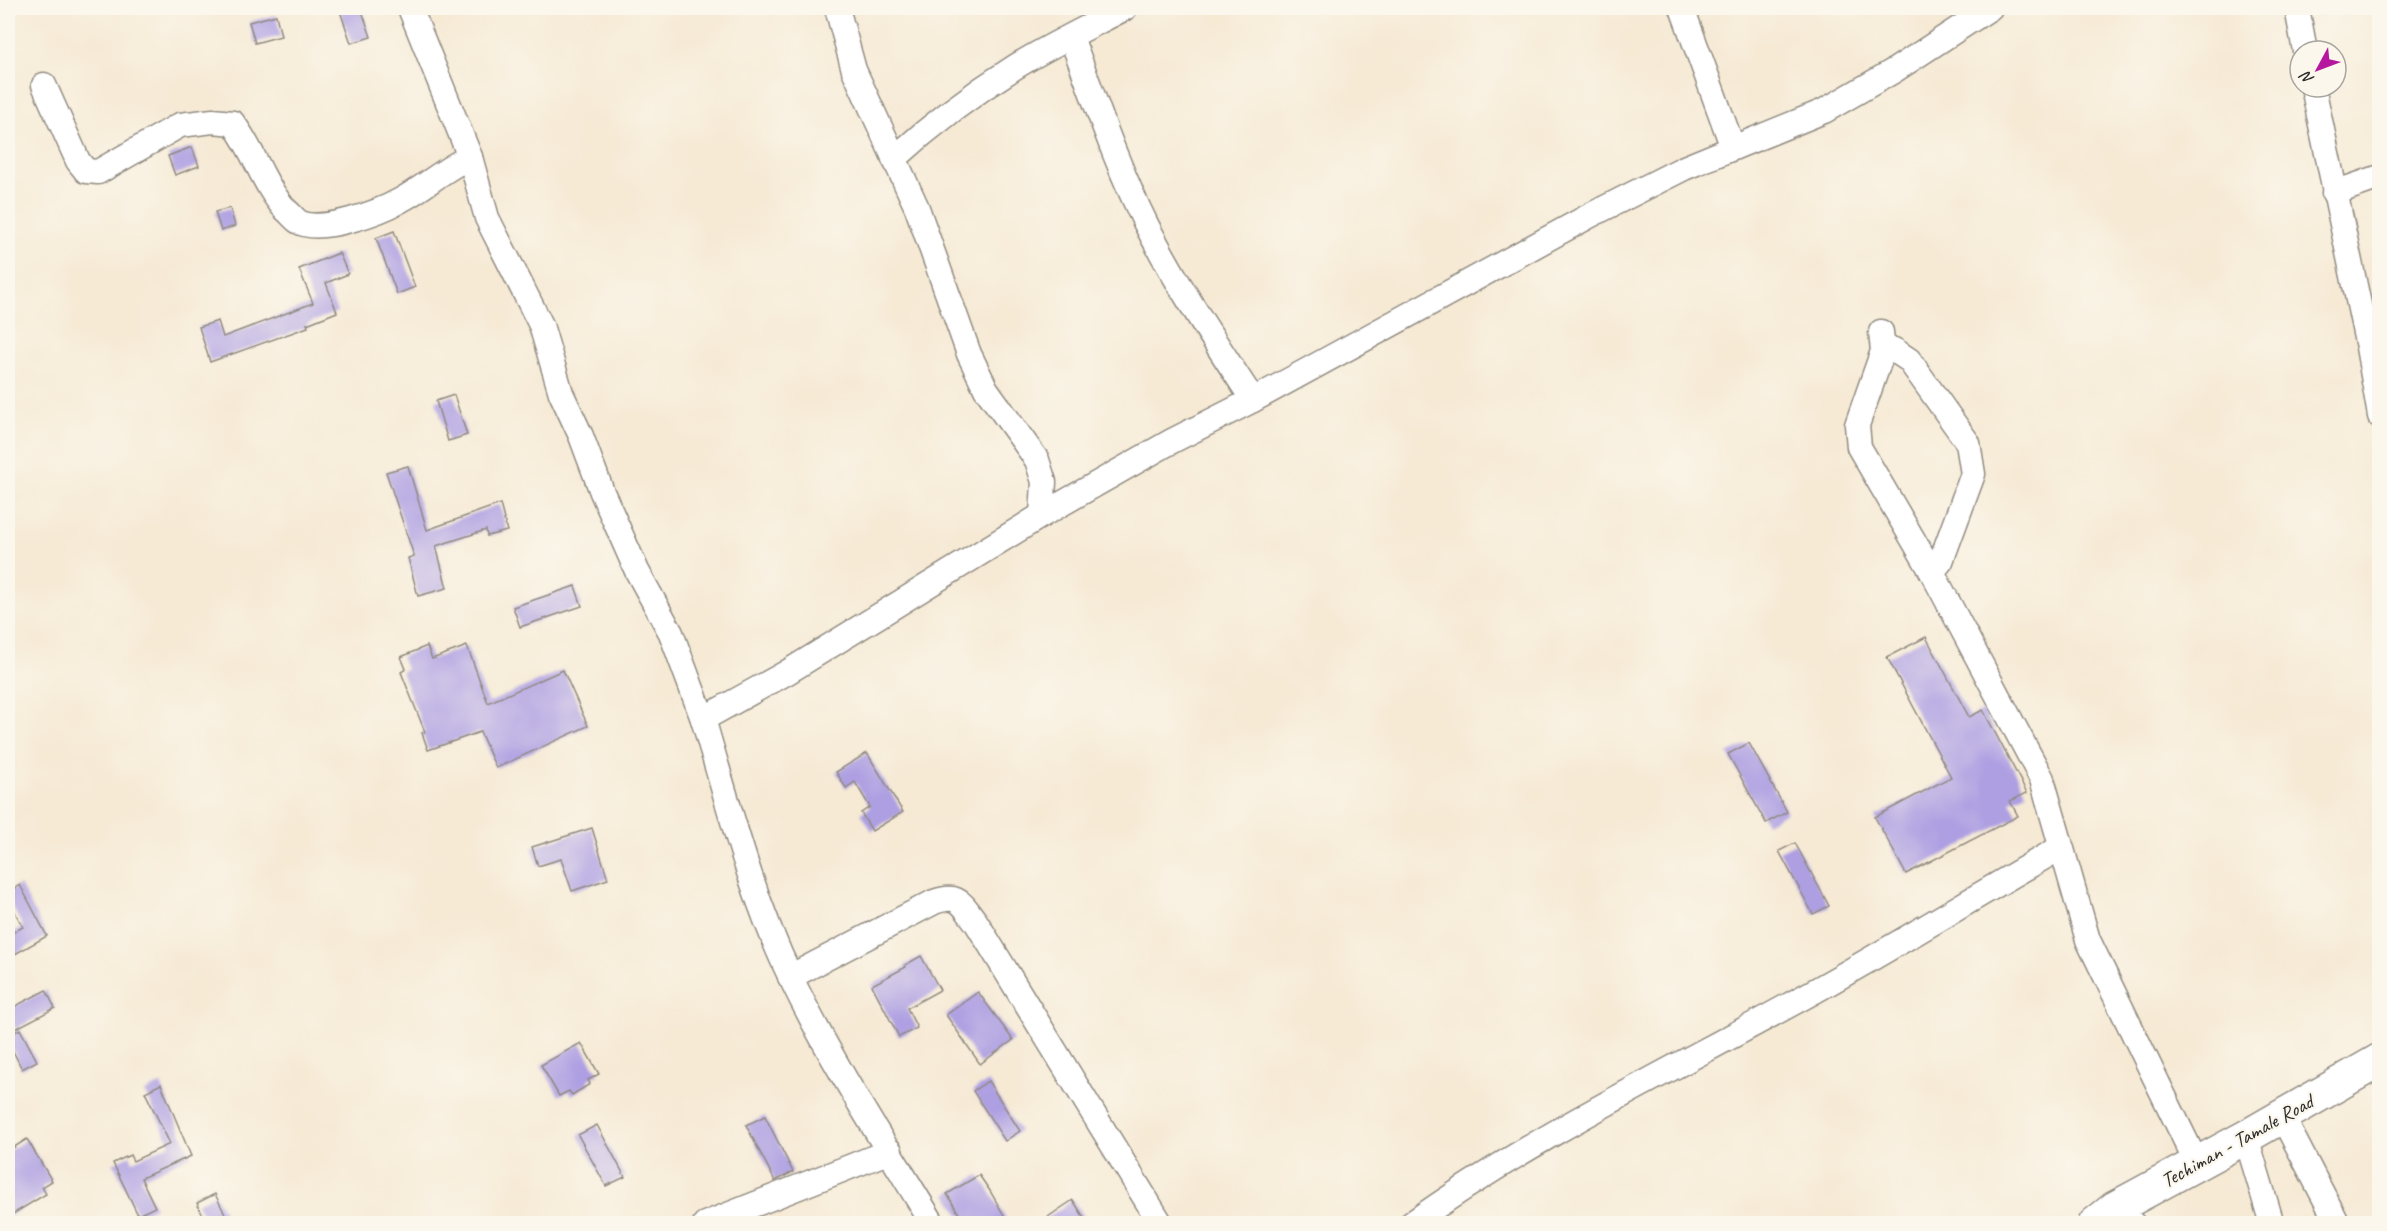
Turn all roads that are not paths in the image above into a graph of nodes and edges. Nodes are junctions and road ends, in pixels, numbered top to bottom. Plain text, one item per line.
1 (410, 8) edge
2 (837, 8) edge
3 (1125, 8) edge
4 (1682, 8) edge
5 (1990, 8) edge
6 (2297, 8) edge
7 (1965, 15) edge
8 (1071, 37) junction
9 (2303, 39) edge
10 (44, 85) dead end
11 (2315, 99) edge
12 (1733, 148) junction
13 (470, 156) junction
14 (894, 159) junction
15 (2379, 177) edge
16 (2334, 193) junction
17 (2374, 348) edge
18 (1253, 400) junction
19 (2379, 416) edge
20 (1041, 515) junction
21 (1932, 572) junction
22 (703, 719) junction
23 (2060, 848) junction
24 (790, 977) junction
25 (2379, 1060) edge
26 (2282, 1116) junction
27 (2246, 1137) junction
28 (890, 1151) junction
29 (2197, 1164) junction
30 (2114, 1218) edge
31 (705, 1224) edge
32 (933, 1224) edge
33 (1161, 1224) edge
34 (1412, 1224) edge
35 (2272, 1224) edge
36 (2338, 1224) edge

1 - 13 street
2 - 14 street
3 - 8 street
4 - 12 street
5 - 7 street
6 - 9 street
7 - 12 street
8 - 14 street
8 - 18 street
10 - 13 street
11 - 16 street
12 - 18 street
13 - 22 street
14 - 20 street
15 - 16 street
16 - 17 street
17 - 19 street
18 - 20 street
20 - 22 street
21 - 21 street
21 - 23 street
22 - 24 street
23 - 29 street
23 - 34 street
24 - 28 street
24 - 33 street
25 - 26 highway, Techiman - Tamale Road
26 - 27 highway, Techiman - Tamale Road
26 - 36 street
27 - 29 highway, Techiman - Tamale Road
27 - 35 street
28 - 31 street
28 - 32 street
29 - 30 highway, Techiman - Tamale Road

